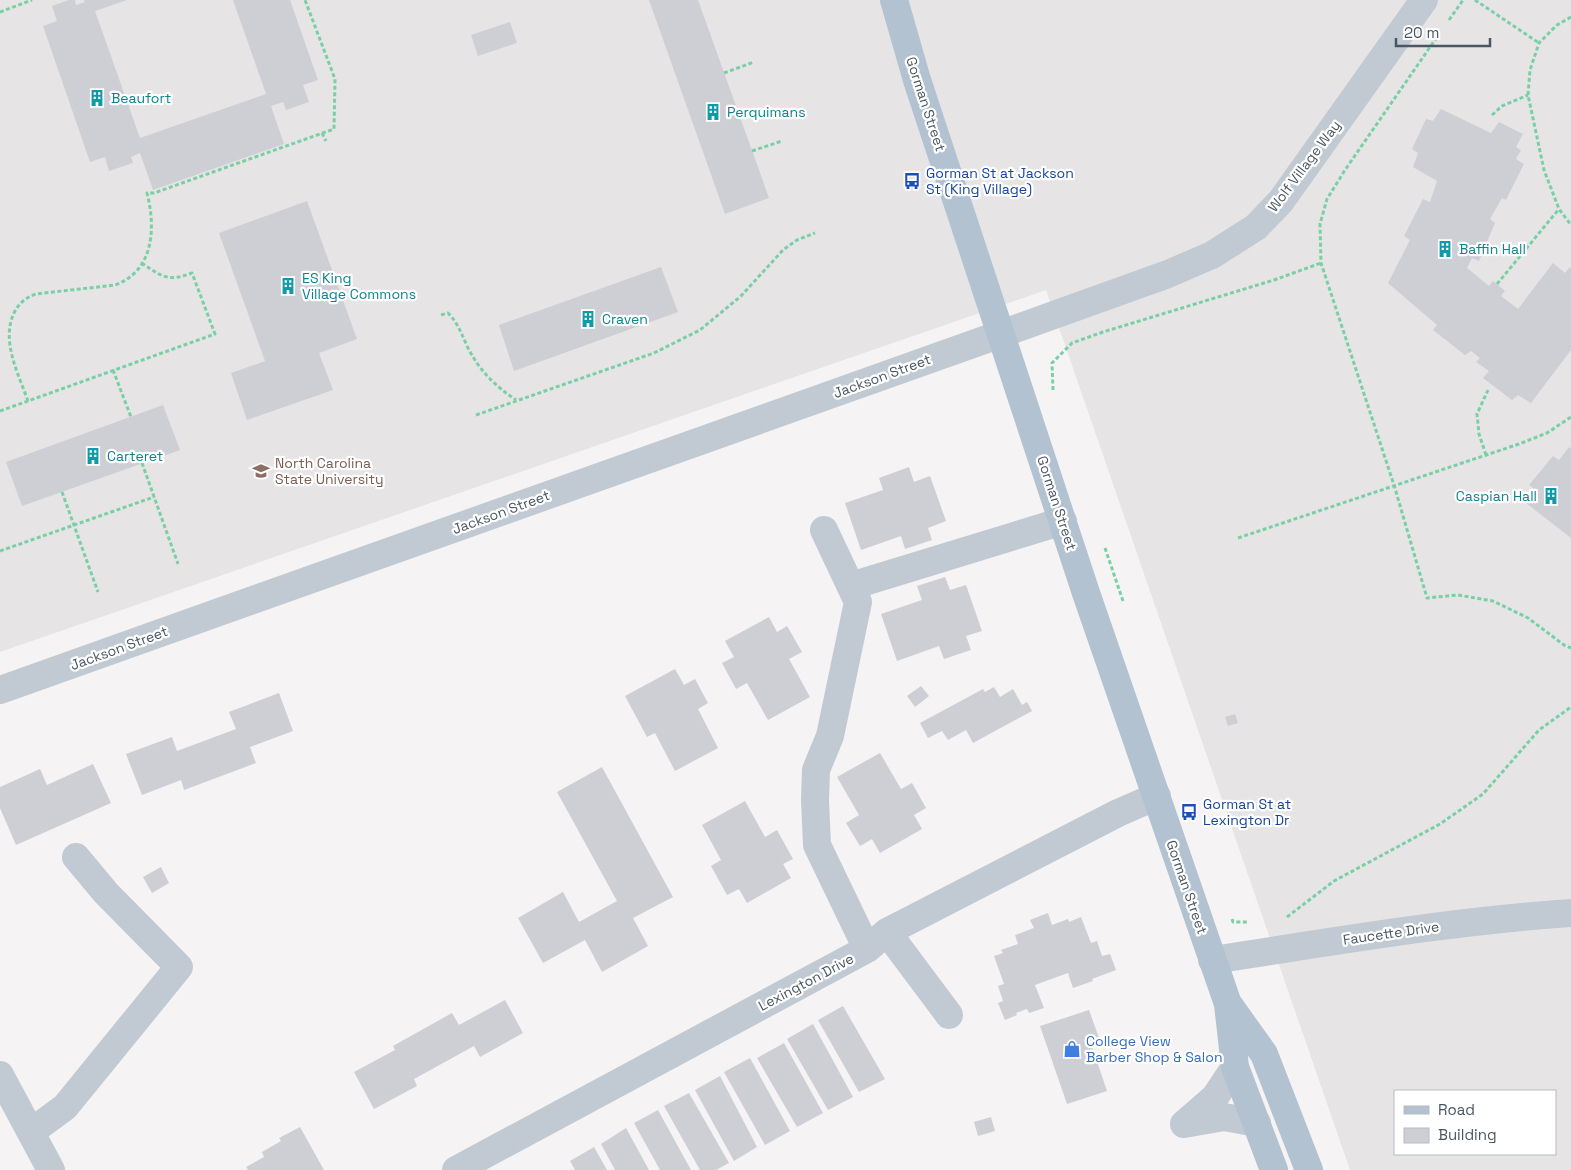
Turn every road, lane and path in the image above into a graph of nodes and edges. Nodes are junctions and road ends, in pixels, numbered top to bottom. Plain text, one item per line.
1 (32, 0) edge
2 (305, 0) edge
3 (894, 0) edge
4 (1424, 0) edge
5 (1463, 0) edge
6 (1475, 0) edge
7 (1481, 2) edge
8 (0, 12) edge
9 (1571, 17) edge
10 (1446, 24) dead end
11 (1441, 32) dead end
12 (1539, 43) junction
13 (754, 62) dead end
14 (724, 73) dead end
15 (1528, 95) junction
16 (1492, 116) dead end
17 (322, 133) junction
18 (326, 141) dead end
19 (782, 141) dead end
20 (752, 151) dead end
21 (1559, 209) junction
22 (1571, 225) edge
23 (815, 233) dead end
24 (1321, 263) junction
25 (143, 264) junction
26 (1497, 284) dead end
27 (441, 315) dead end
28 (1001, 334) junction
29 (114, 370) junction
30 (1052, 390) dead end
31 (1488, 390) dead end
32 (516, 400) junction
33 (28, 401) junction
34 (0, 411) edge
35 (476, 415) dead end
36 (131, 417) dead end
37 (1571, 418) edge
38 (1486, 455) junction
39 (142, 463) dead end
40 (1394, 485) junction
41 (62, 492) dead end
42 (154, 496) junction
43 (1063, 521) junction
44 (74, 525) junction
45 (824, 530) dead end
46 (1238, 538) dead end
47 (1103, 540) dead end
48 (0, 551) edge
49 (178, 564) dead end
50 (850, 586) junction
51 (98, 592) dead end
52 (1125, 606) dead end
53 (1571, 650) edge
54 (0, 690) edge
55 (1571, 707) edge
56 (1157, 796) junction
57 (76, 856) dead end
58 (1571, 912) edge
59 (1228, 913) dead end
60 (1284, 919) dead end
61 (1256, 922) dead end
62 (877, 940) junction
63 (1212, 960) junction
64 (1228, 1004) junction
65 (949, 1016) dead end
66 (1236, 1067) junction
67 (0, 1074) edge
68 (1257, 1123) junction
69 (30, 1132) junction
70 (51, 1170) edge
71 (456, 1170) edge
72 (1274, 1170) edge
73 (1309, 1170) edge

1 - 8 path
2 - 17 path
3 - 28 main road, Gorman Street
4 - 28 street, Wolf Village Way
5 - 10 path
6 - 7 path
7 - 12 path
9 - 12 path
11 - 24 path
12 - 15 path
13 - 14 path
15 - 16 path
15 - 21 path
17 - 18 path
17 - 25 path
19 - 20 path
21 - 22 path
21 - 26 path
23 - 32 path
24 - 30 path
24 - 40 path
25 - 29 path
25 - 33 path
27 - 32 path
28 - 43 main road, Gorman Street
28 - 54 street, Jackson Street
29 - 33 path
29 - 36 path
31 - 38 path
32 - 35 path
33 - 34 path
37 - 38 path
38 - 40 path
39 - 42 path
40 - 46 path
40 - 53 path
41 - 44 path
42 - 44 path
42 - 49 path
43 - 50 street
43 - 56 main road, Gorman Street
44 - 48 path
44 - 51 path
45 - 50 street
47 - 52 path
50 - 62 street
55 - 60 path
56 - 62 street, Lexington Drive
56 - 63 main road, Gorman Street
57 - 69 street
58 - 63 street, Faucette Drive
59 - 61 path
62 - 65 street
62 - 71 street, Lexington Drive
63 - 64 main road, Gorman Street
64 - 66 main road, Gorman Street
64 - 73 main road, Gorman Street
66 - 68 main road, Gorman Street
66 - 68 street
67 - 69 street
68 - 72 main road, Gorman Street
69 - 70 street

